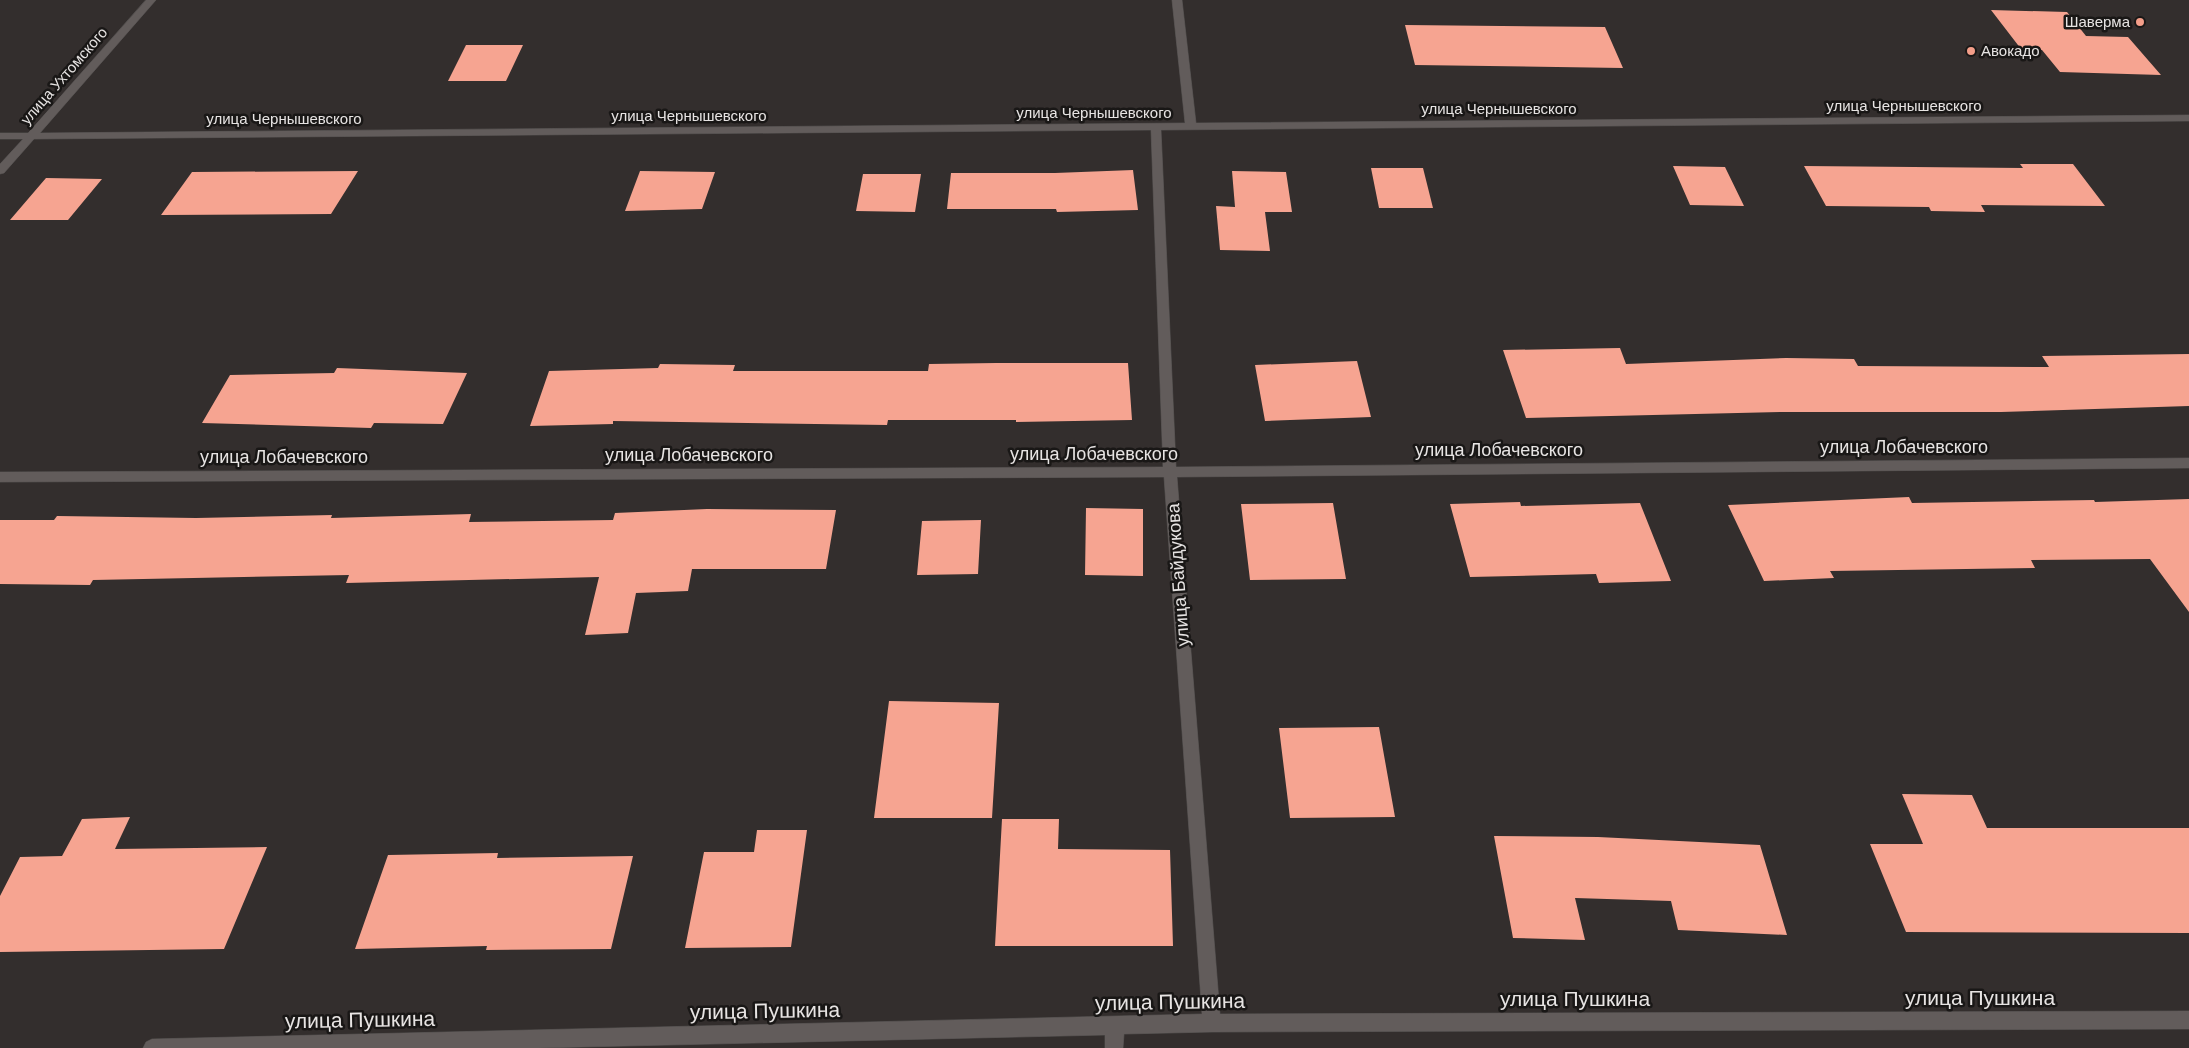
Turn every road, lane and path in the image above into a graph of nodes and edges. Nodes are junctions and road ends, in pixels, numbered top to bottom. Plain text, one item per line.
1 (151, 0) edge
2 (1177, 0) edge
3 (2189, 118) edge
4 (1156, 127) junction
5 (1191, 127) junction
6 (0, 136) edge
7 (32, 136) junction
8 (0, 171) edge
9 (2189, 463) edge
10 (1170, 472) junction
11 (0, 477) edge
12 (2189, 1020) edge
13 (1212, 1023) junction
14 (1115, 1025) junction
15 (152, 1048) edge
16 (1114, 1048) edge

1 - 7 street, улица Ухтомского
2 - 5 street
3 - 5 street, улица Чернышевского
4 - 5 street, улица Чернышевского
4 - 7 street, улица Чернышевского
4 - 10 street, улица Байдукова
6 - 7 street, улица Чернышевского
7 - 8 street, улица Ухтомского
9 - 10 street, улица Лобачевского
10 - 11 street, улица Лобачевского
10 - 13 street, улица Байдукова
12 - 13 street, улица Пушкина
13 - 14 street, улица Пушкина
14 - 15 street, улица Пушкина
14 - 16 street

